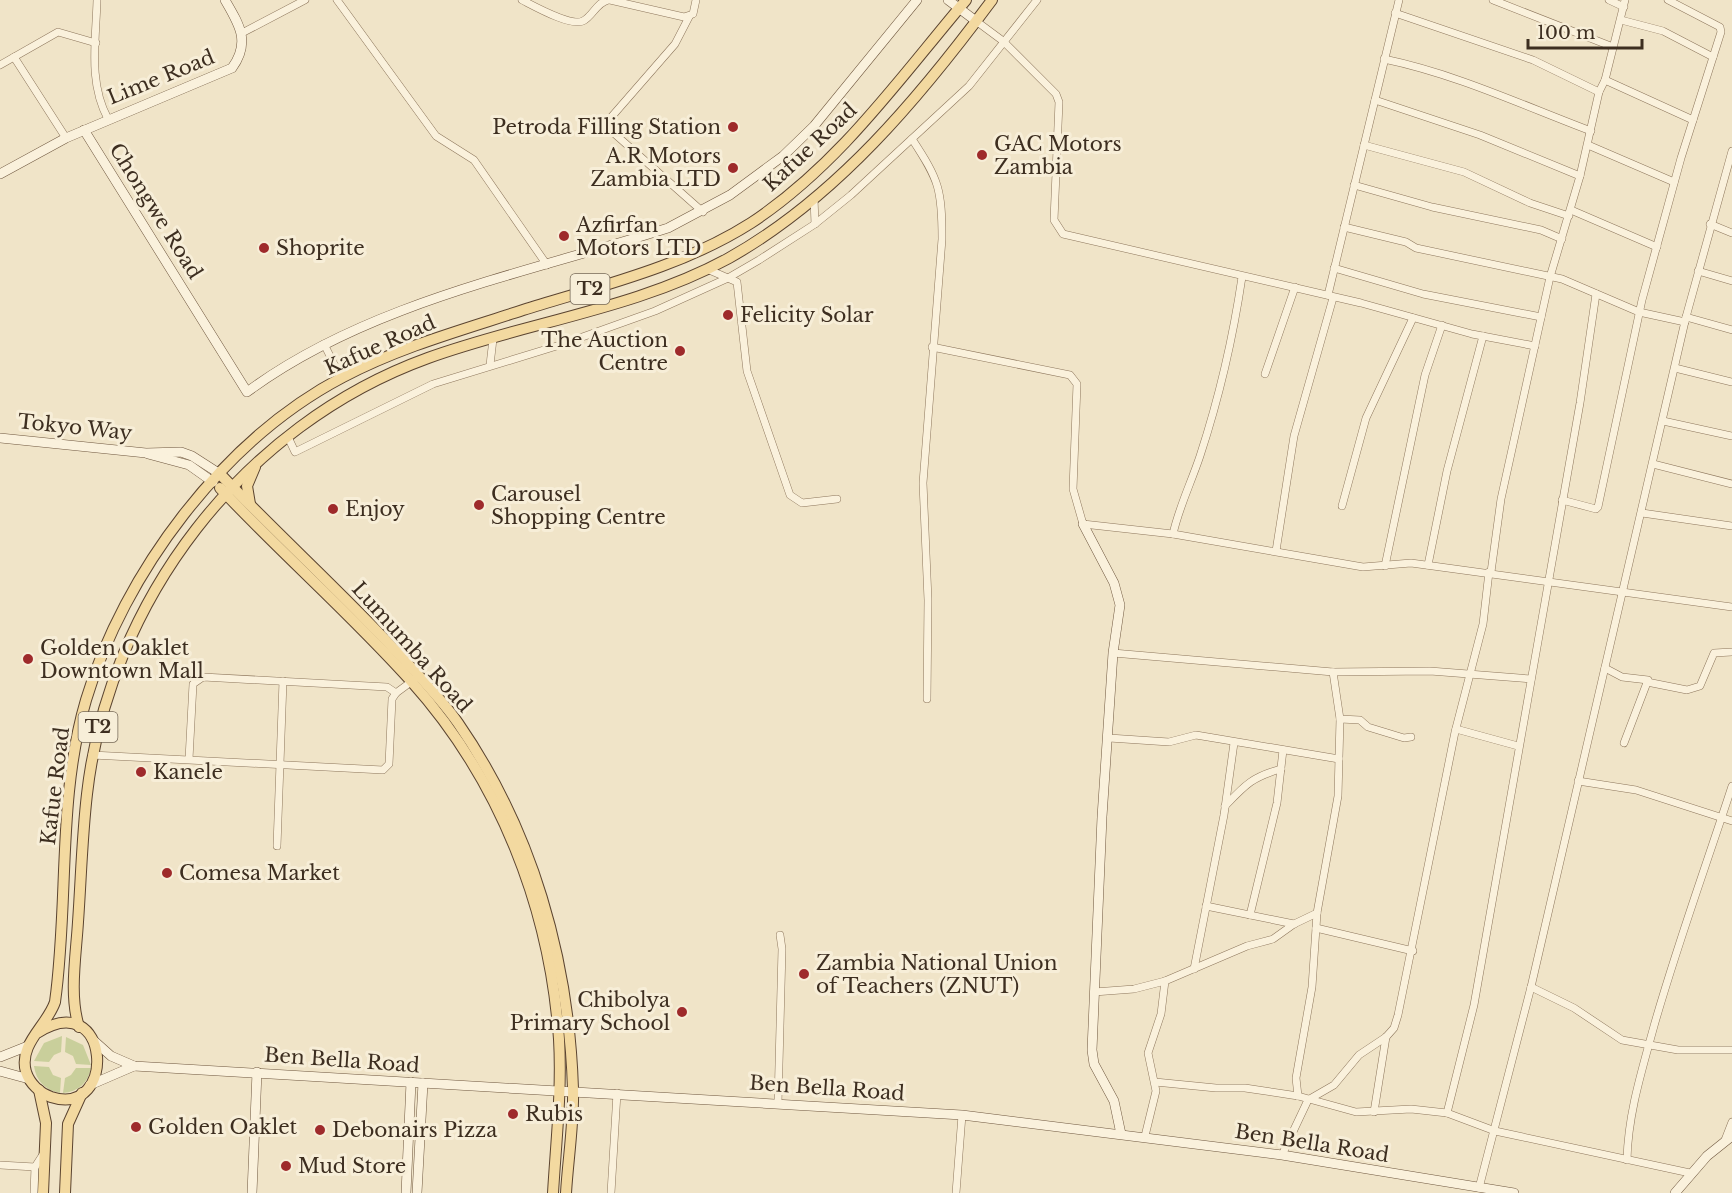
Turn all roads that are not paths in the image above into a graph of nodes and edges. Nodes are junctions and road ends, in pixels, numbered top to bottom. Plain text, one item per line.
1 (97, 0) edge
2 (225, 0) edge
3 (305, 0) edge
4 (337, 0) edge
5 (522, 0) edge
6 (609, 0) edge
7 (696, 0) edge
8 (917, 0) edge
9 (948, 0) edge
10 (992, 0) edge
11 (1037, 0) edge
12 (1399, 0) edge
13 (1493, 0) edge
14 (1609, 0) edge
15 (1668, 0) edge
16 (1624, 3) edge
17 (963, 4) edge
18 (1395, 13) junction
19 (689, 17) junction
20 (1621, 20) junction
21 (976, 21) junction
22 (242, 33) junction
23 (1003, 41) junction
24 (96, 43) junction
25 (1613, 47) junction
26 (14, 57) junction
27 (1713, 57) junction
28 (1384, 59) junction
29 (0, 65) edge
30 (1605, 80) junction
31 (1599, 92) junction
32 (1375, 100) junction
33 (108, 119) junction
34 (1693, 120) junction
35 (84, 130) junction
36 (1591, 131) junction
37 (66, 138) junction
38 (912, 139) junction
39 (1364, 145) junction
40 (1587, 145) junction
41 (1732, 151) edge
42 (0, 174) edge
43 (1580, 176) junction
44 (1724, 179) junction
45 (1674, 182) junction
46 (1732, 182) edge
47 (1354, 184) junction
48 (814, 198) junction
49 (703, 212) junction
50 (1570, 213) junction
51 (816, 224) junction
52 (1710, 224) junction
53 (1344, 227) junction
54 (1732, 233) edge
55 (1562, 239) junction
56 (1656, 247) junction
57 (547, 266) junction
58 (1334, 268) junction
59 (707, 269) junction
60 (1698, 271) junction
61 (1242, 277) junction
62 (1550, 277) junction
63 (728, 279) junction
64 (1732, 281) edge
65 (1295, 287) junction
66 (1596, 294) junction
67 (1330, 296) junction
68 (1639, 312) junction
69 (1541, 317) junction
70 (1413, 318) junction
71 (1685, 320) junction
72 (1442, 325) junction
73 (1732, 330) edge
74 (1483, 336) junction
75 (493, 339) junction
76 (324, 344) junction
77 (1535, 346) junction
78 (932, 347) junction
79 (490, 365) junction
80 (1676, 368) junction
81 (1265, 374) dead end
82 (341, 378) junction
83 (1732, 382) edge
84 (1664, 421) junction
85 (1732, 436) edge
86 (288, 437) junction
87 (0, 438) edge
88 (257, 462) junction
89 (1653, 464) junction
90 (217, 478) junction
91 (1732, 484) edge
92 (228, 489) junction
93 (837, 499) dead end
94 (1562, 500) junction
95 (250, 504) junction
96 (237, 505) junction
97 (1342, 506) dead end
98 (208, 513) junction
99 (1642, 513) junction
100 (1083, 524) junction
101 (1732, 526) edge
102 (1173, 534) junction
103 (1276, 551) junction
104 (1428, 565) junction
105 (1385, 566) junction
106 (1490, 572) junction
107 (1548, 580) junction
108 (1623, 590) junction
109 (1732, 607) edge
110 (1732, 652) edge
111 (1113, 653) junction
112 (1605, 668) junction
113 (1333, 672) junction
114 (1469, 675) junction
115 (416, 679) junction
116 (1531, 679) junction
117 (283, 681) junction
118 (1647, 682) junction
119 (396, 693) junction
120 (927, 699) dead end
121 (1340, 720) junction
122 (1456, 729) junction
123 (1411, 737) dead end
124 (1109, 738) junction
125 (1234, 743) junction
126 (1624, 743) dead end
127 (1518, 746) junction
128 (1282, 750) junction
129 (92, 755) junction
130 (189, 759) junction
131 (1339, 759) junction
132 (279, 765) junction
133 (1281, 769) junction
134 (1578, 781) junction
135 (1732, 786) edge
136 (1225, 806) junction
137 (1722, 818) junction
138 (1732, 821) edge
139 (277, 846) dead end
140 (1206, 906) junction
141 (1317, 914) junction
142 (1250, 915) junction
143 (1294, 924) junction
144 (1316, 928) junction
145 (780, 935) dead end
146 (1413, 951) junction
147 (1194, 969) junction
148 (1165, 981) junction
149 (1531, 987) junction
150 (1094, 992) junction
151 (79, 1027) junction
152 (37, 1033) junction
153 (1386, 1037) junction
154 (92, 1039) junction
155 (28, 1046) junction
156 (1648, 1047) junction
157 (1732, 1050) edge
158 (0, 1057) edge
159 (134, 1066) junction
160 (0, 1071) edge
161 (257, 1072) junction
162 (29, 1079) junction
163 (411, 1082) junction
164 (1155, 1082) junction
165 (423, 1083) junction
166 (86, 1089) junction
167 (39, 1090) junction
168 (560, 1091) junction
169 (573, 1092) junction
170 (617, 1093) junction
171 (1298, 1095) junction
172 (1308, 1100) junction
173 (778, 1103) junction
174 (1374, 1112) junction
175 (1447, 1113) junction
176 (962, 1114) junction
177 (1732, 1122) edge
178 (1494, 1131) junction
179 (1121, 1134) junction
180 (1145, 1136) junction
181 (1729, 1138) edge
182 (45, 1151) junction
183 (1282, 1155) junction
184 (1627, 1160) junction
185 (0, 1165) edge
186 (35, 1167) junction
187 (1690, 1173) junction
188 (1479, 1188) junction
189 (34, 1193) edge
190 (43, 1193) edge
191 (65, 1193) edge
192 (252, 1193) edge
193 (406, 1193) edge
194 (417, 1193) edge
195 (553, 1193) edge
196 (566, 1193) edge
197 (611, 1193) edge
198 (956, 1193) edge
199 (1514, 1193) edge
200 (1675, 1193) edge

1 - 24 street
2 - 22 street
3 - 22 street
4 - 57 street
5 - 6 street
6 - 19 street
7 - 19 street
8 - 49 street
9 - 17 street
10 - 21 main road, Kafue Road / T2
11 - 23 street
12 - 18 street
13 - 25 street
14 - 16 street
15 - 27 street
16 - 20 street
17 - 21 street
17 - 82 main road, Kafue Road / T2
18 - 28 street
18 - 31 street
19 - 49 street
20 - 25 street
20 - 27 street
21 - 23 street
21 - 48 main road, Kafue Road / T2
22 - 33 street, Lime Road
23 - 38 street
23 - 61 street
24 - 26 street
24 - 33 street
25 - 30 street
26 - 29 street
26 - 37 street
27 - 34 street
28 - 32 street
28 - 36 street
30 - 31 street
30 - 34 street
31 - 36 street
32 - 39 street
32 - 43 street
33 - 35 street, Lime Road
34 - 45 street
35 - 37 street
35 - 76 street, Chongwe Road
36 - 40 street
37 - 42 street
38 - 51 street
38 - 78 street
39 - 47 street
39 - 50 street
40 - 43 street
40 - 45 street
41 - 44 street
43 - 50 street
44 - 46 street
44 - 52 street
45 - 56 street
47 - 53 street
47 - 55 street
48 - 51 street
48 - 59 main road, Kafue Road / T2
49 - 57 street
50 - 55 street
50 - 56 street
51 - 63 street
52 - 54 street
52 - 60 street
53 - 58 street
53 - 62 street
55 - 62 street
56 - 68 street
57 - 76 street
58 - 67 street
58 - 69 street
59 - 63 street
59 - 75 main road, Kafue Road / T2
60 - 64 street
60 - 71 street
61 - 65 street
61 - 102 street
62 - 66 street
62 - 69 street
63 - 79 street
63 - 93 street
65 - 67 street
65 - 81 street
66 - 68 street
66 - 94 street
67 - 70 street
67 - 103 street
68 - 71 street
68 - 94 street
69 - 77 street
70 - 72 street
70 - 97 street
71 - 73 street
71 - 80 street
72 - 74 street
72 - 105 street
74 - 77 street
74 - 104 street
75 - 79 street
75 - 86 main road, Kafue Road / T2
76 - 82 street
77 - 106 street
78 - 100 street
78 - 120 street
79 - 86 street
80 - 83 street
80 - 84 street
82 - 90 main road, Kafue Road / T2
84 - 85 street
84 - 89 street
86 - 88 main road, Kafue Road / T2
87 - 90 street, Tokyo Way
88 - 92 main road, Kafue Road / T2
88 - 95 main road
89 - 91 street
89 - 99 street
90 - 92 main road, Lumumba Road
90 - 152 main road, Kafue Road / T2
92 - 95 main road, Lumumba Road
92 - 96 main road, Lumumba Road
92 - 98 main road, Kafue Road / T2
94 - 107 street
95 - 115 main road, Lumumba Road
96 - 98 main road
96 - 115 main road, Lumumba Road
98 - 129 main road, Kafue Road / T2
99 - 101 street
99 - 108 street
100 - 102 street
100 - 111 street
102 - 103 street
103 - 105 street
104 - 105 street
104 - 106 street
106 - 107 street
106 - 114 street
107 - 108 street
107 - 116 street
108 - 109 street
108 - 112 street
110 - 118 street
111 - 113 street
111 - 124 street
112 - 118 street
112 - 134 street
113 - 114 street
113 - 121 street
114 - 116 street
114 - 122 street
115 - 119 street
115 - 168 main road, Lumumba Road
115 - 169 main road, Lumumba Road
116 - 127 street
117 - 119 street
117 - 130 street
117 - 132 street
118 - 126 street
119 - 132 street
121 - 123 street
121 - 131 street
122 - 127 street
122 - 146 street
124 - 125 street
124 - 150 street
125 - 128 street
125 - 136 street
127 - 175 street
128 - 131 street
128 - 133 street
129 - 130 street
129 - 151 main road, Kafue Road / T2
130 - 132 street
131 - 141 street
132 - 139 street
133 - 136 street
133 - 142 street
134 - 137 street
134 - 149 street
135 - 137 street
136 - 140 street
137 - 138 street
137 - 156 street
140 - 142 street
140 - 147 street
141 - 143 street
141 - 144 street
142 - 143 street
143 - 147 street
144 - 146 street
144 - 171 street
145 - 173 street
146 - 153 street
147 - 148 street
148 - 150 street
148 - 164 street
149 - 156 street
149 - 178 street
150 - 179 street
151 - 152 main road
151 - 154 main road
152 - 155 main road
153 - 172 street
153 - 174 street
154 - 159 street, Ben Bella Road
154 - 166 main road
155 - 158 street
155 - 162 main road
156 - 157 street
156 - 184 street
159 - 161 street, Ben Bella Road
159 - 166 street, Ben Bella Road
160 - 162 street
161 - 163 street, Ben Bella Road
161 - 192 street
162 - 167 main road
163 - 165 street, Ben Bella Road
163 - 193 street
164 - 171 street
164 - 180 street
165 - 168 street, Ben Bella Road
165 - 194 street
166 - 167 main road
166 - 191 main road
167 - 182 main road
168 - 169 street, Ben Bella Road
168 - 195 main road, Lumumba Road
169 - 170 street, Ben Bella Road
169 - 196 main road, Lumumba Road
170 - 173 street, Ben Bella Road
170 - 197 street
171 - 172 street
172 - 174 street
172 - 183 street
173 - 176 street, Ben Bella Road
174 - 175 street
175 - 178 street
176 - 179 street, Ben Bella Road
176 - 198 street
177 - 181 street
178 - 184 street
178 - 188 street
179 - 180 street, Ben Bella Road
180 - 183 street, Ben Bella Road
181 - 187 street
182 - 186 street
182 - 190 main road
183 - 188 street, Ben Bella Road
184 - 187 street
185 - 186 street
186 - 189 street
187 - 200 street
188 - 199 street, Ben Bella Road

